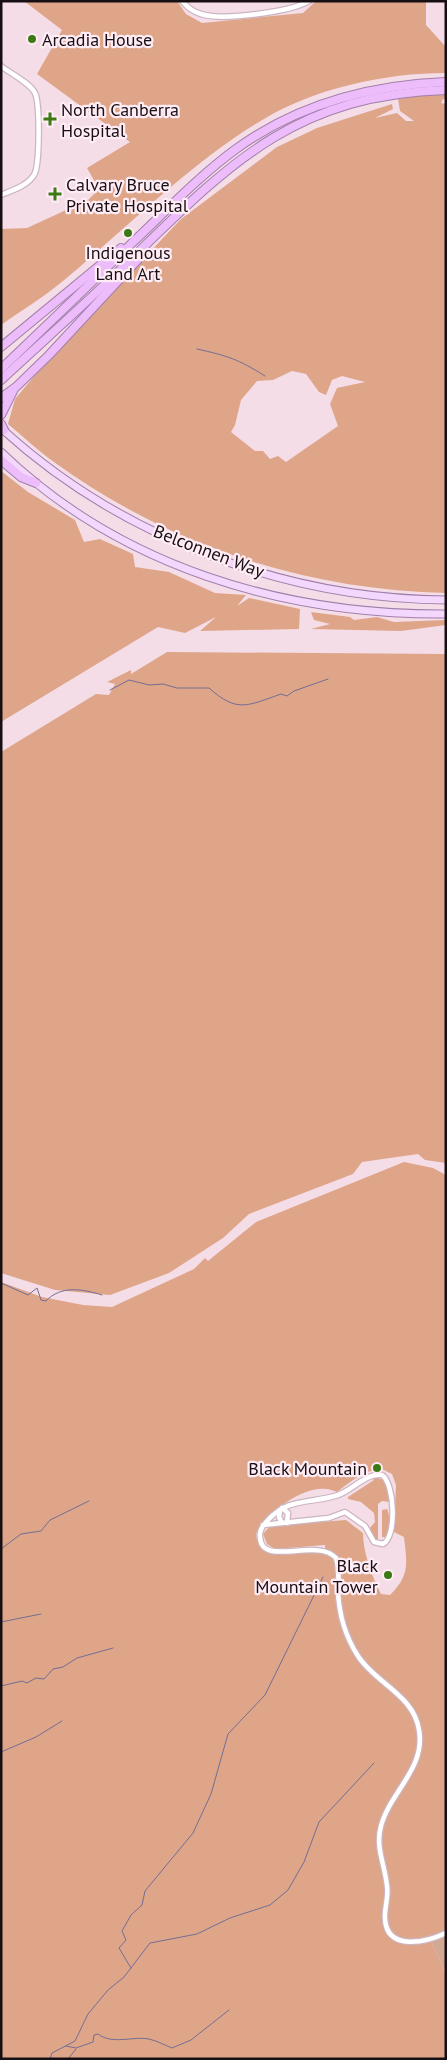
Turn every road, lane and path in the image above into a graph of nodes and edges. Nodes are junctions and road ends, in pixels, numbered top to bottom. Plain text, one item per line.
1 (182, 1) edge
2 (309, 1) edge
3 (1, 66) edge
4 (446, 82) edge
5 (446, 90) edge
6 (1, 195) edge
7 (170, 207) junction
8 (186, 207) junction
9 (1, 347) edge
10 (1, 369) edge
11 (1, 380) edge
12 (16, 388) junction
13 (2, 397) edge
14 (1, 415) edge
15 (2, 427) edge
16 (1, 452) edge
17 (1, 460) edge
18 (36, 483) junction
19 (446, 600) edge
20 (446, 614) edge
21 (281, 1509) junction
22 (284, 1523) junction
23 (263, 1525) junction
24 (446, 1932) edge

1 - 2 street
3 - 6 street
4 - 7 highway
5 - 8 highway
7 - 9 highway
7 - 10 highway
8 - 11 highway
8 - 12 highway
12 - 13 highway
12 - 14 highway
15 - 19 main road, Belconnen Way
16 - 18 main road, Belconnen Way
17 - 18 highway
18 - 20 main road, Belconnen Way
21 - 22 street
21 - 22 street
21 - 22 street
21 - 23 street
22 - 23 street
23 - 24 street

